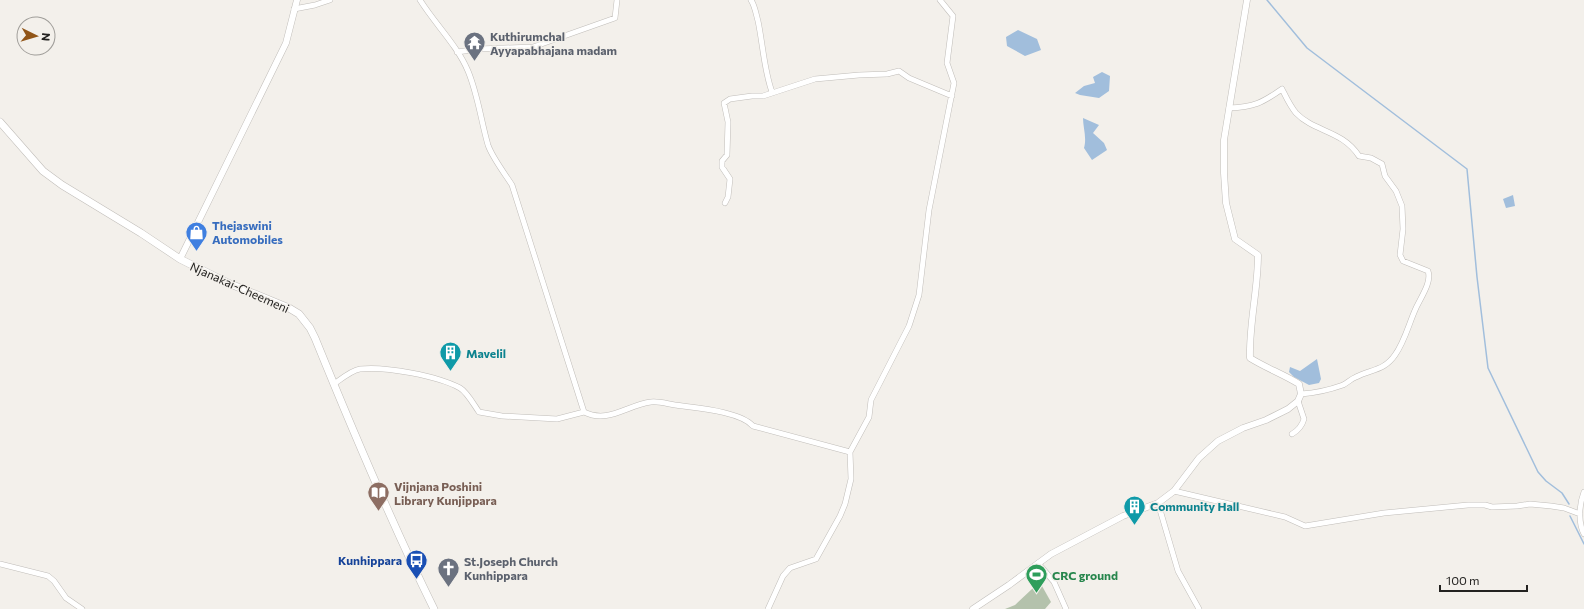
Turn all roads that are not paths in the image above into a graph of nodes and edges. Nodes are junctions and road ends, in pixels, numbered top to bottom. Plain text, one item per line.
1 (296, 0) edge
2 (330, 0) edge
3 (420, 0) edge
4 (617, 0) edge
5 (751, 0) edge
6 (940, 0) edge
7 (1246, 0) edge
8 (294, 9) junction
9 (457, 52) junction
10 (772, 92) junction
11 (952, 96) junction
12 (1229, 108) junction
13 (0, 122) edge
14 (725, 203) dead end
15 (180, 260) junction
16 (334, 384) junction
17 (1301, 394) junction
18 (1298, 401) junction
19 (584, 412) junction
20 (1292, 434) dead end
21 (850, 452) junction
22 (1174, 491) junction
23 (1584, 492) edge
24 (1158, 503) junction
25 (1580, 514) junction
26 (1584, 534) edge
27 (1038, 563) junction
28 (0, 564) edge
29 (82, 609) edge
30 (434, 609) edge
31 (768, 609) edge
32 (973, 609) edge
33 (1066, 609) edge
34 (1200, 609) edge

1 - 8 street
2 - 8 street
3 - 9 street
4 - 9 street
5 - 10 street
6 - 11 street
7 - 12 street
8 - 15 street
9 - 19 street
10 - 11 street
10 - 14 street
11 - 21 street
12 - 17 street
12 - 17 street
13 - 15 main road, Njanakai-Cheemeni
15 - 16 main road, Njanakai-Cheemeni
16 - 19 street
16 - 30 main road, Njanakai-Cheemeni
17 - 18 street
18 - 20 street
18 - 22 street
19 - 21 street
21 - 31 street
22 - 24 street
22 - 25 street
23 - 25 street
24 - 27 street
24 - 34 street
25 - 26 street
27 - 32 street
27 - 33 street
28 - 29 street

